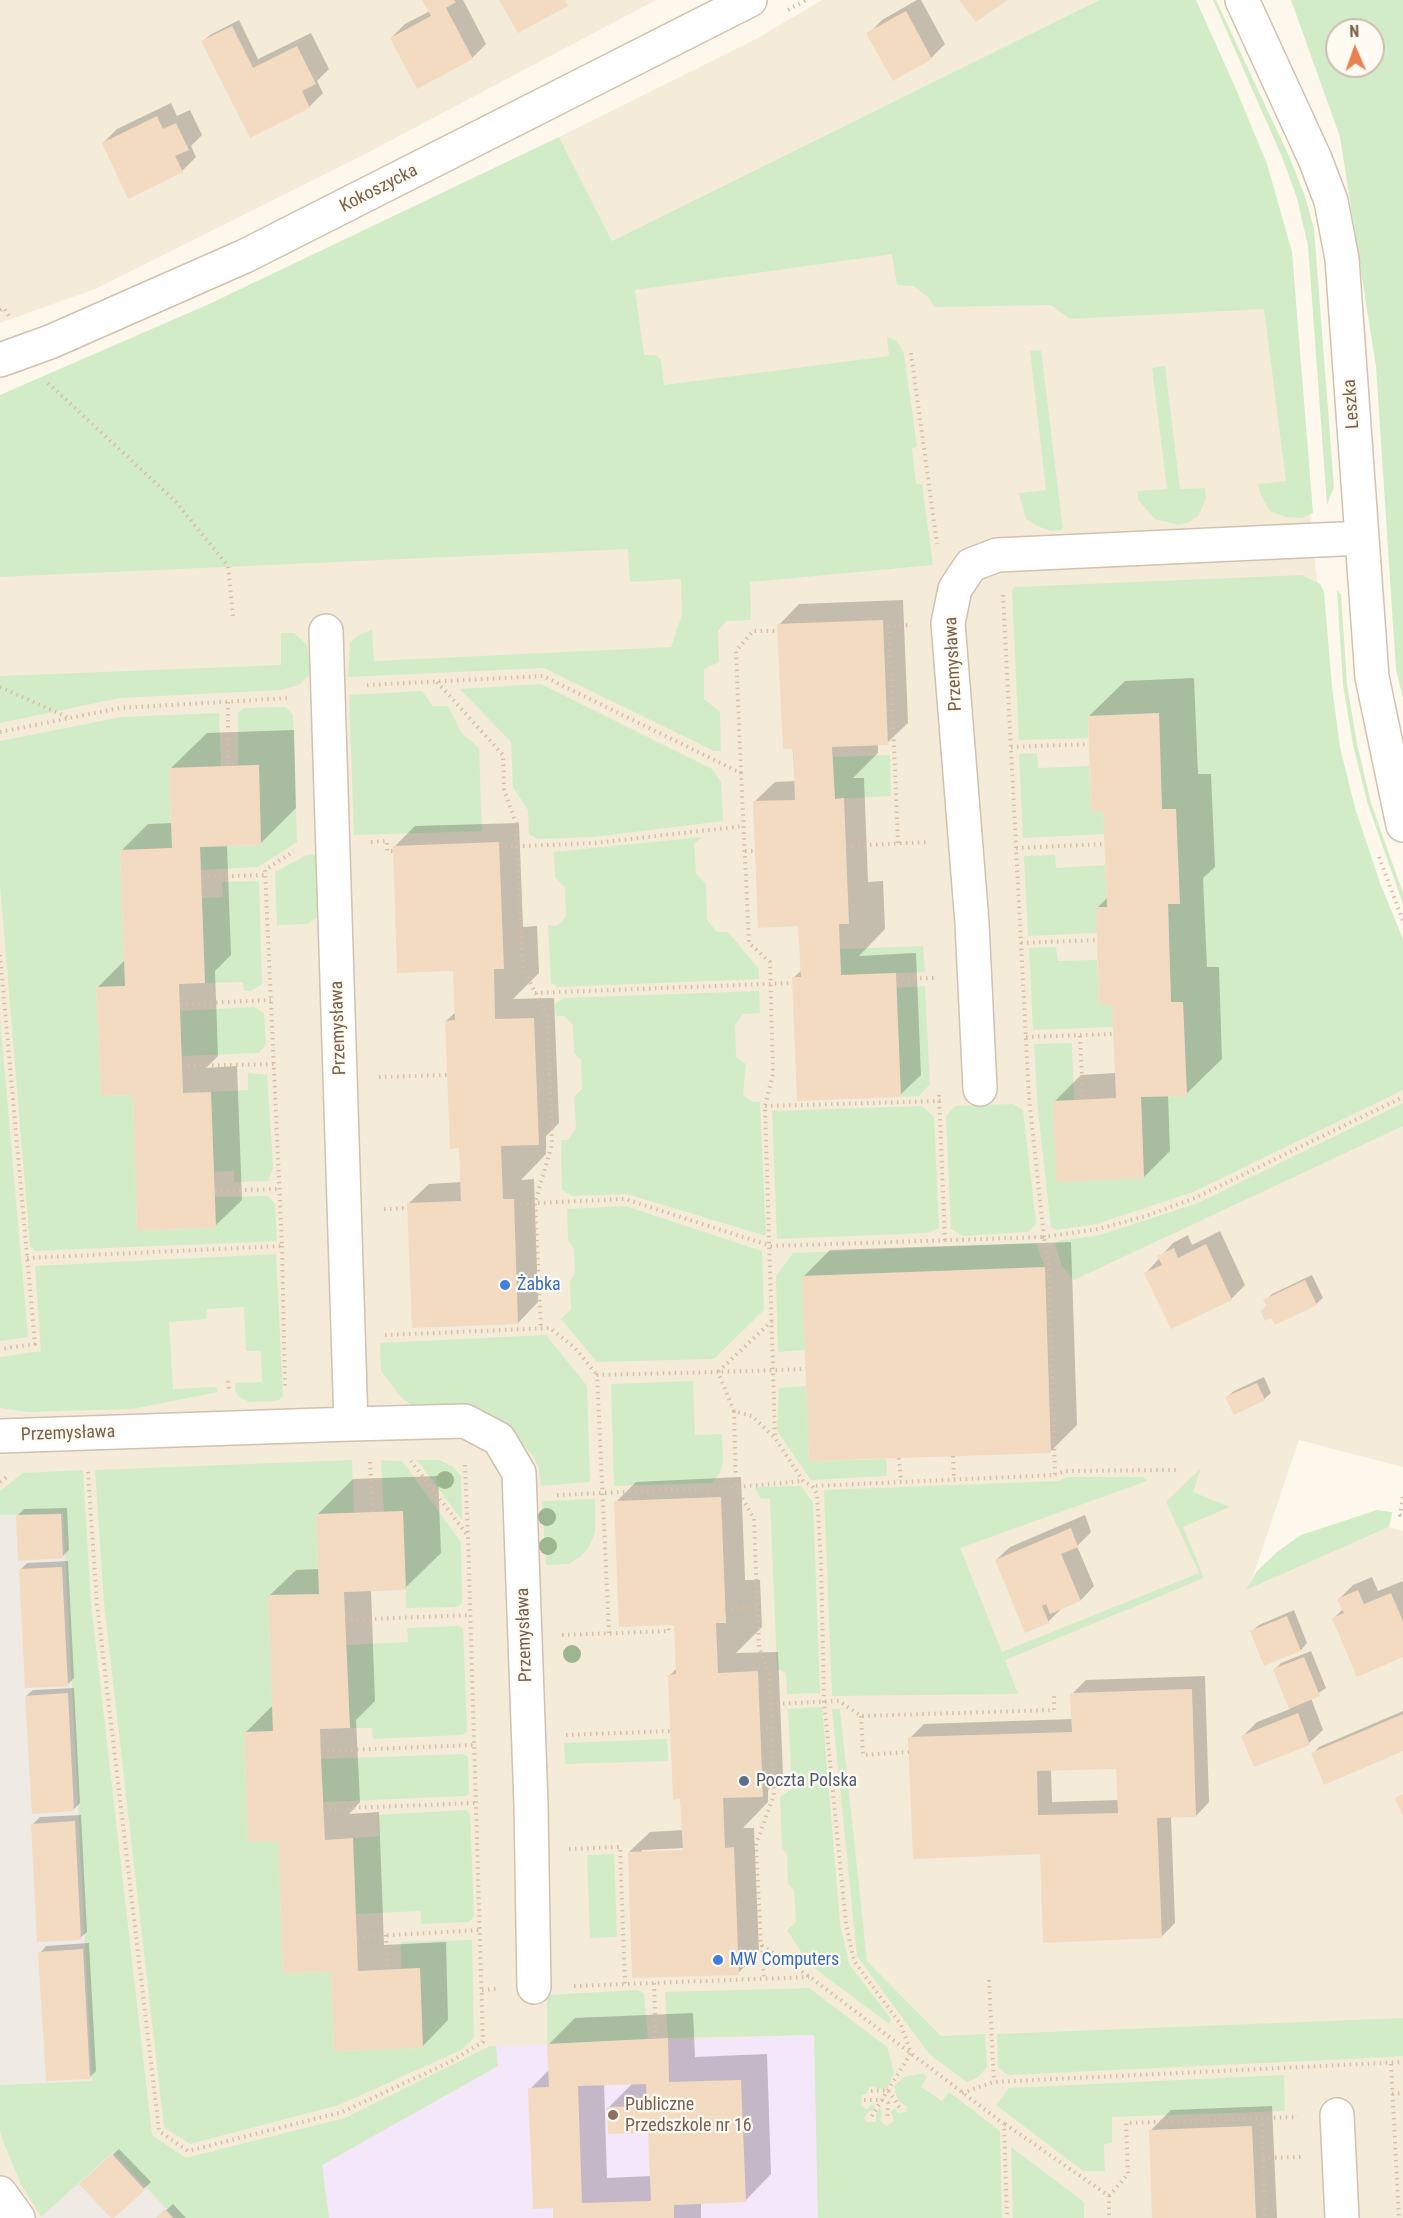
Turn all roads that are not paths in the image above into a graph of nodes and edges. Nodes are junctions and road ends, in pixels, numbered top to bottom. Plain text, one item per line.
1 (750, 0) edge
2 (1242, 0) edge
3 (0, 359) edge
4 (1362, 538) junction
5 (326, 631) dead end
6 (1403, 825) edge
7 (965, 1095) road end
8 (351, 1424) junction
9 (0, 1436) edge
10 (534, 1987) road end
11 (1337, 2115) road end
12 (0, 2193) edge
13 (18, 2218) edge
14 (1342, 2218) edge

1 - 3 street, Kokoszycka
2 - 4 street, Leszka
4 - 6 street, Leszka
4 - 7 street, Przemysława
5 - 8 street, Przemysława
8 - 9 street, Przemysława
8 - 10 street, Przemysława
11 - 14 street
12 - 13 street

